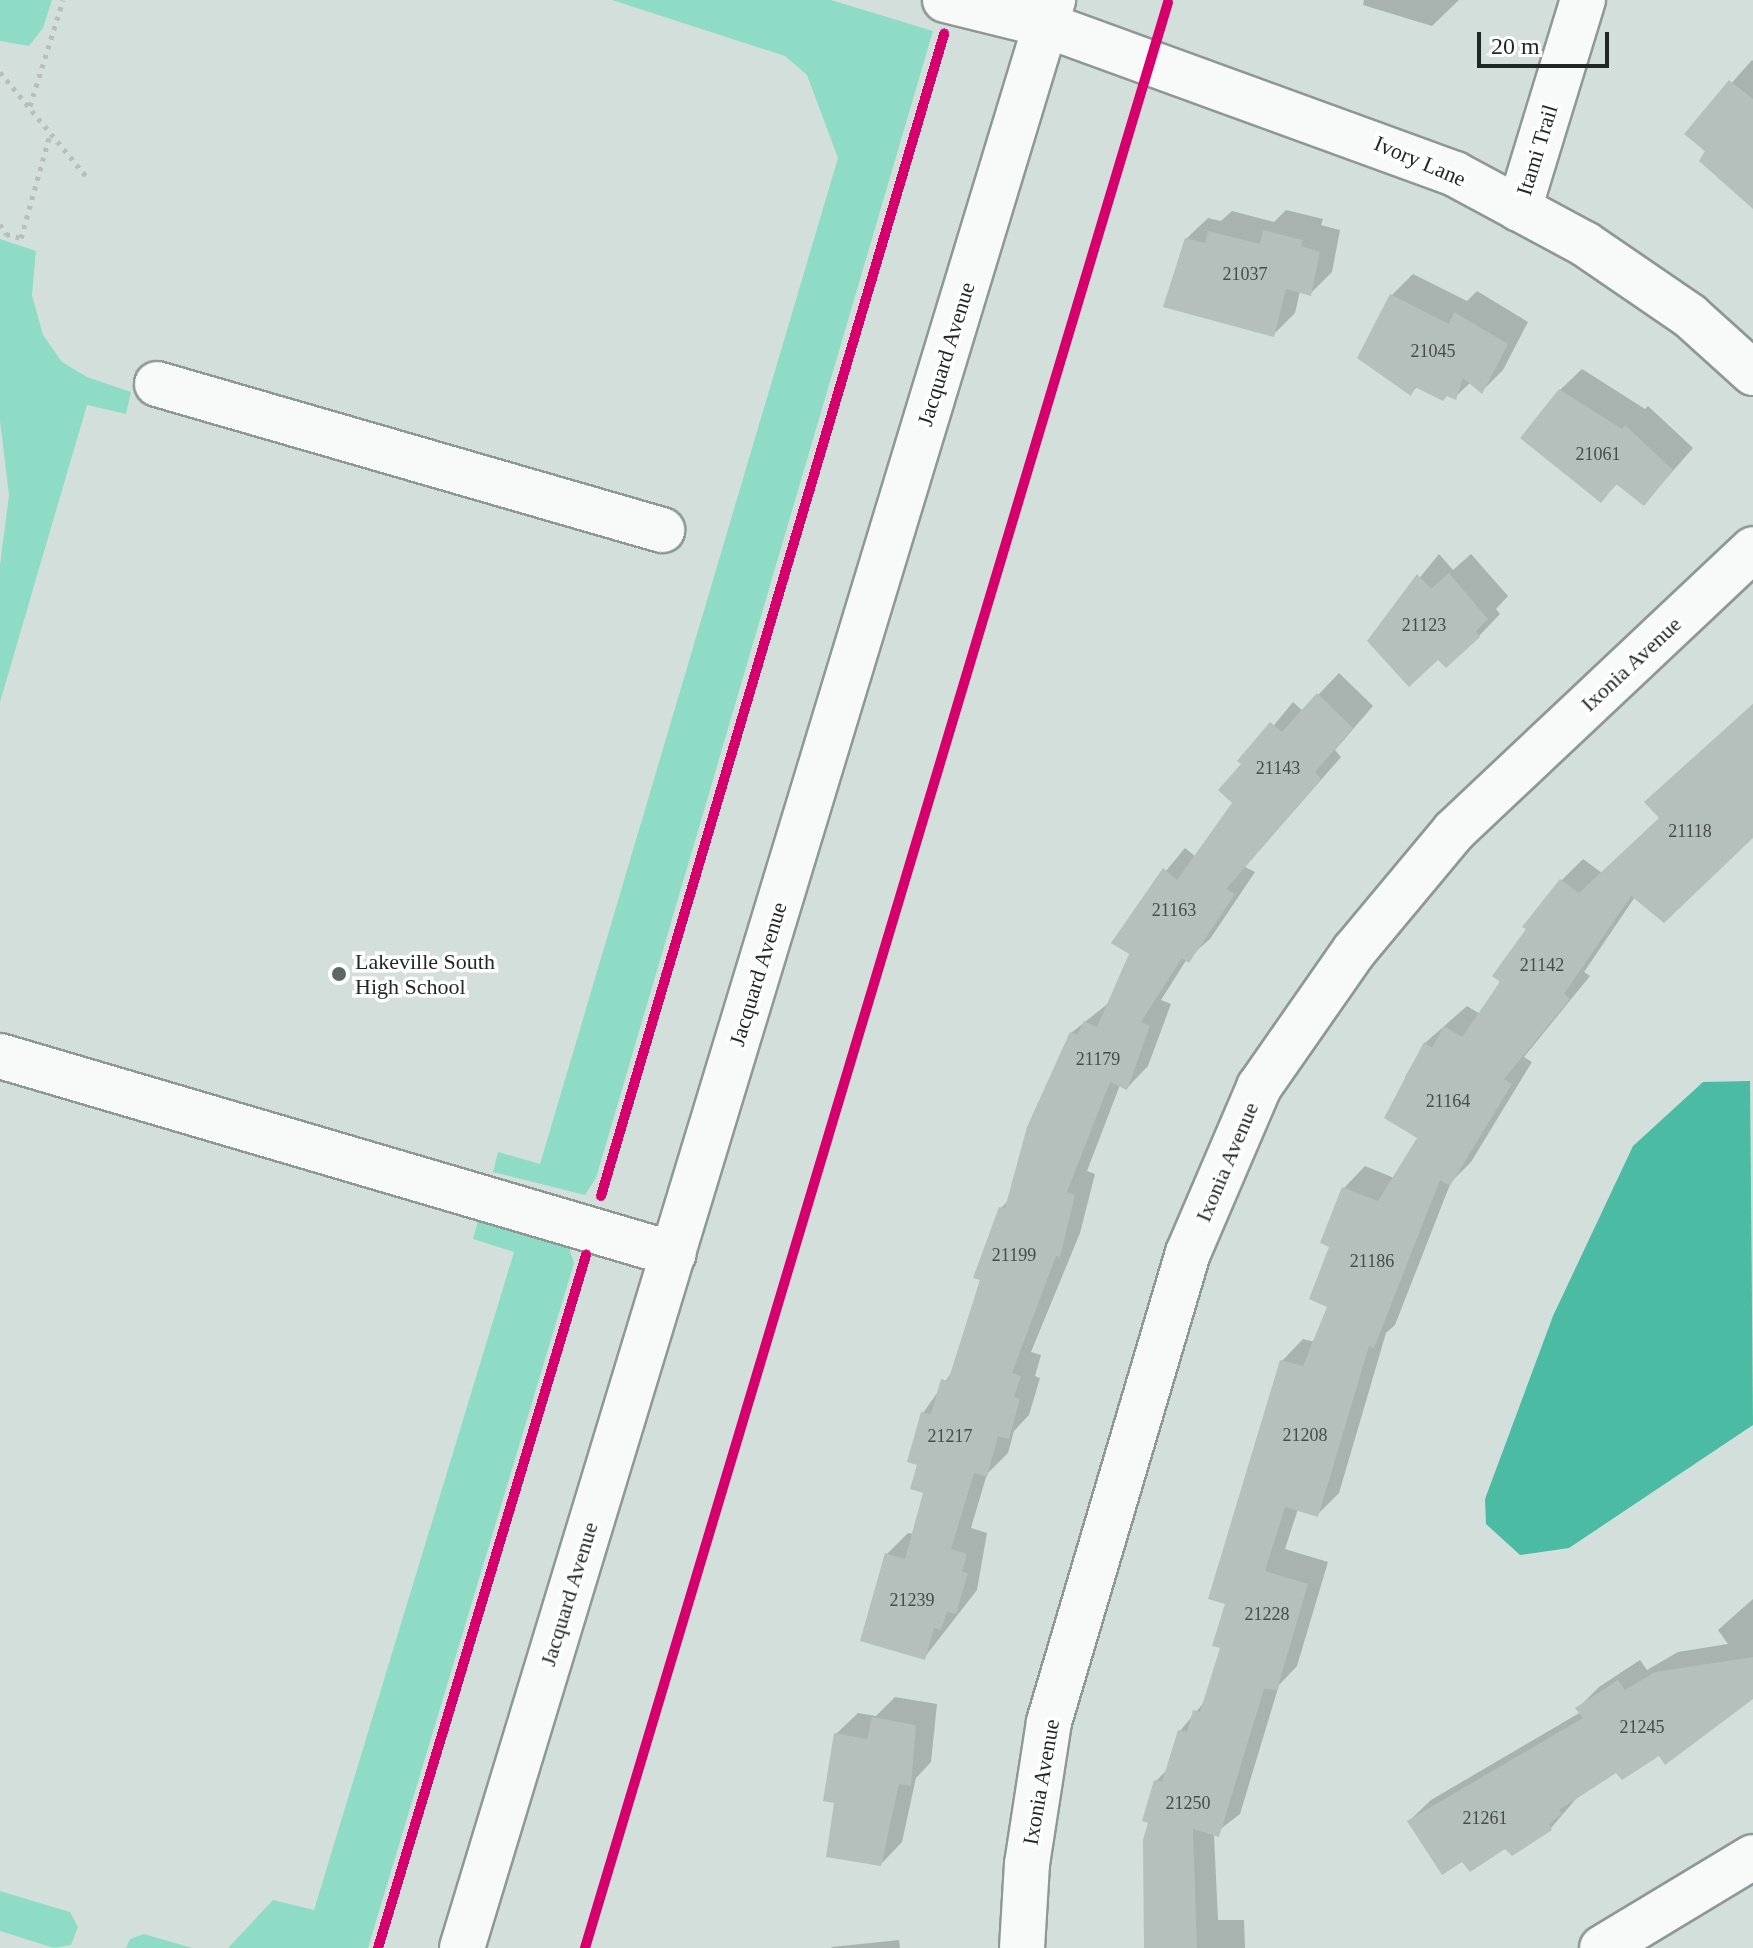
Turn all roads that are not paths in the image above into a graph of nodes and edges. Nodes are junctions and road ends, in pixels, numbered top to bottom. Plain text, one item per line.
1 (945, 0) edge
2 (1583, 0) edge
3 (1049, 12) edge
4 (1519, 209) junction
5 (1753, 373) edge
6 (157, 384) dead end
7 (662, 530) dead end
8 (1753, 549) edge
9 (0, 1056) edge
10 (673, 1254) junction
11 (1753, 1857) edge
12 (462, 1948) edge
13 (1022, 1948) edge
14 (1602, 1948) edge

1 - 3 street, Ivory Lane
2 - 4 street, Itami Trail
3 - 4 street, Ivory Lane
3 - 10 street, Jacquard Avenue
4 - 5 street, Ivory Lane
6 - 7 street
8 - 13 street, Ixonia Avenue
9 - 10 street
10 - 12 street, Jacquard Avenue
11 - 14 street

